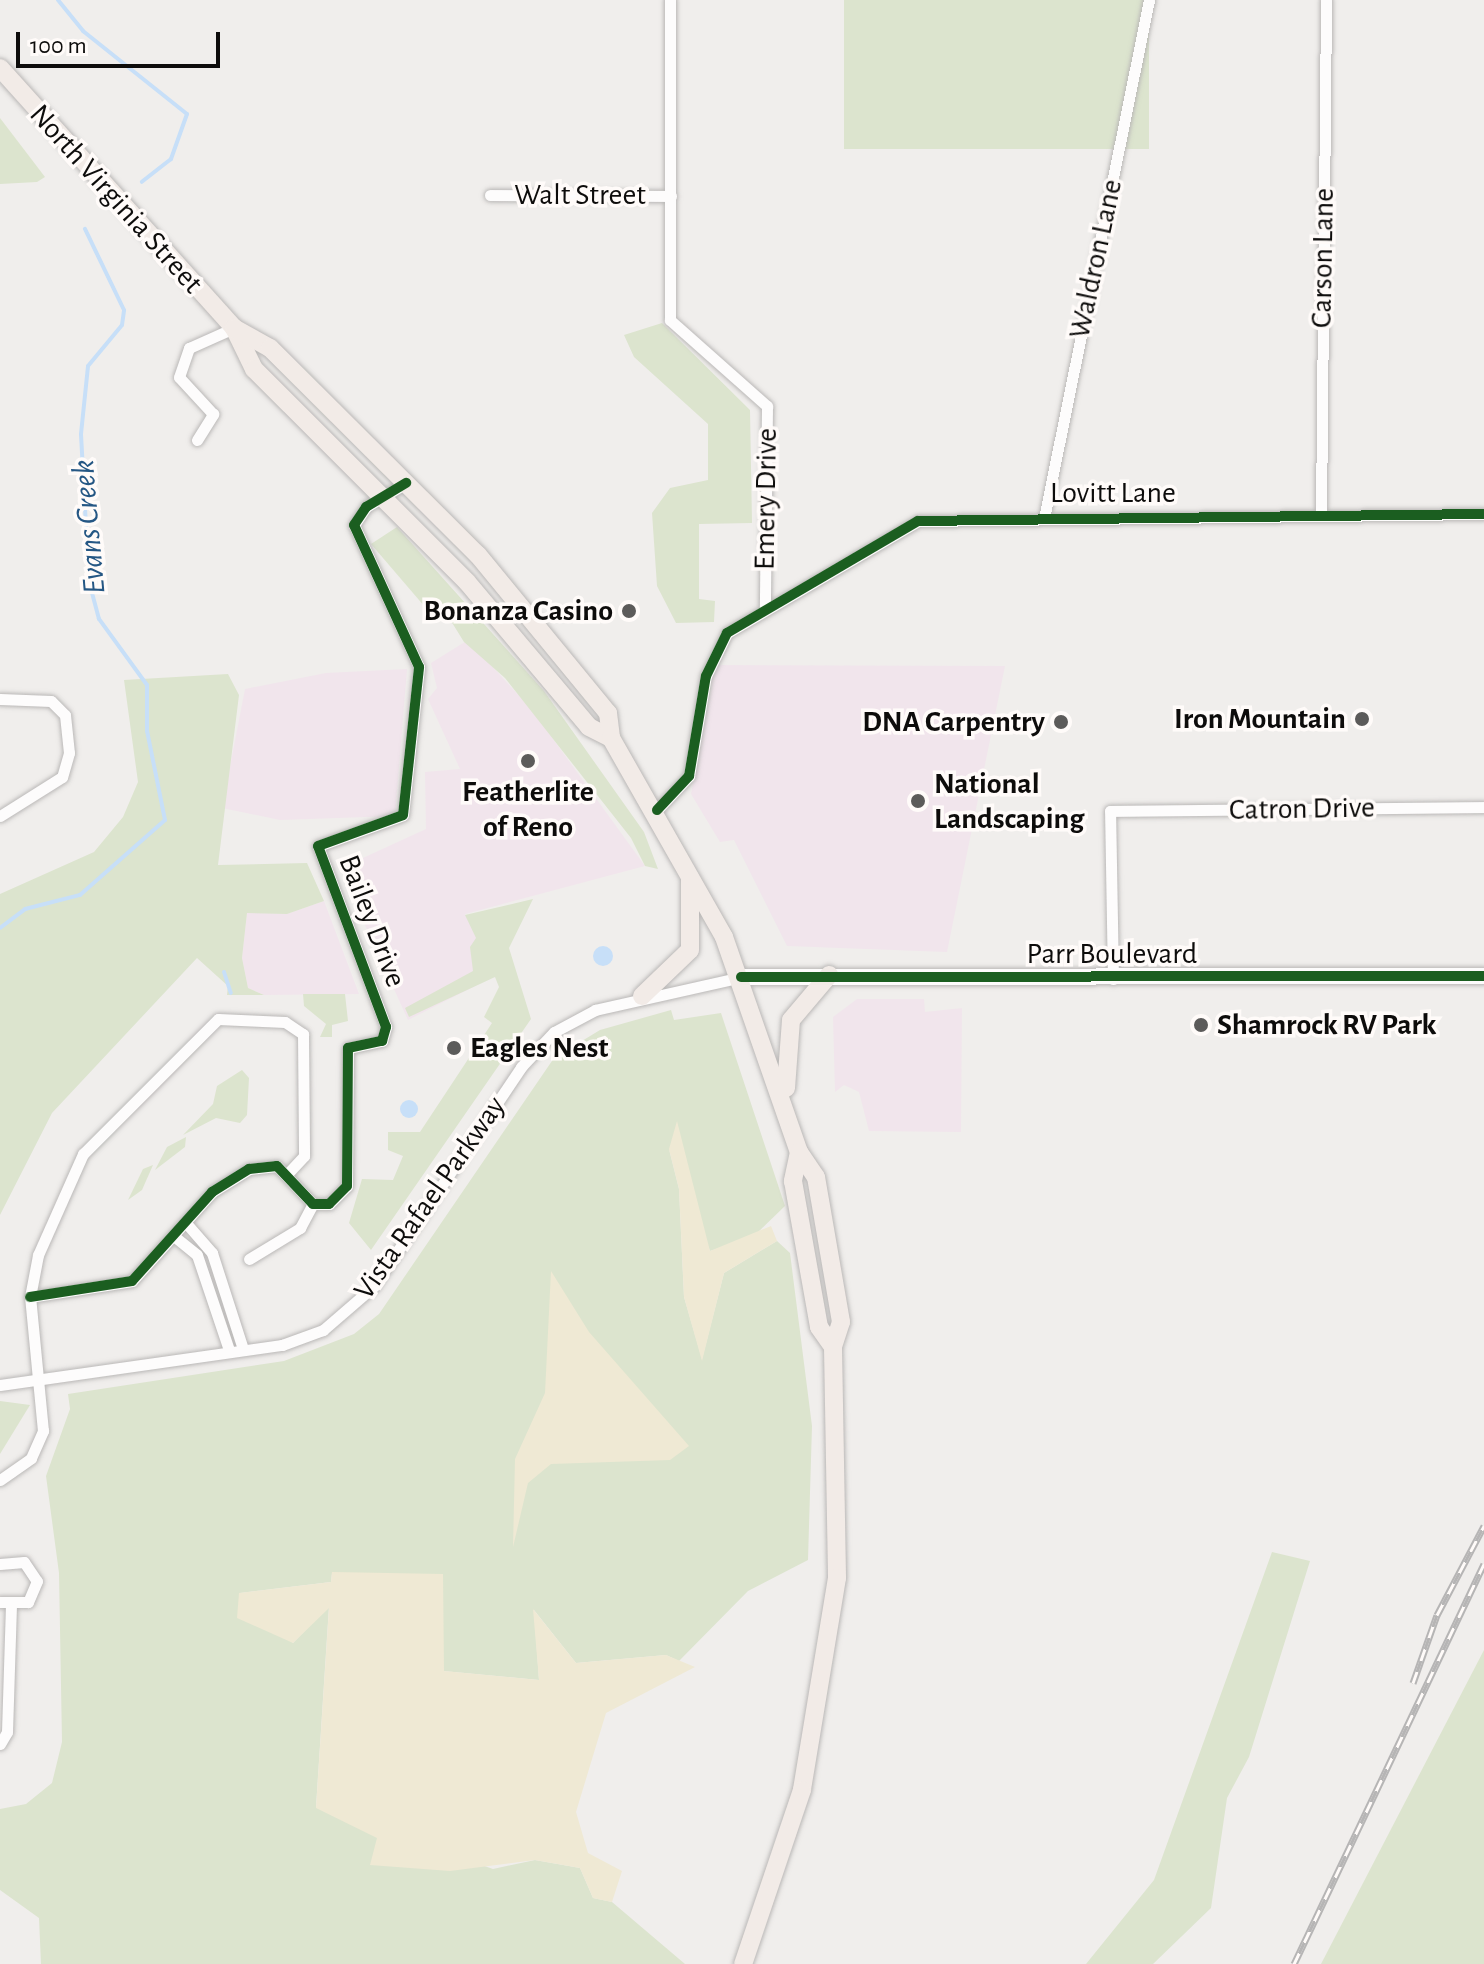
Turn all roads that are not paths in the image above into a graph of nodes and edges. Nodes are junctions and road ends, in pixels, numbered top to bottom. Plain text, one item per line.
1 (670, 0) edge
2 (1149, 0) edge
3 (1326, 0) edge
4 (0, 68) edge
5 (490, 195) dead end
6 (671, 196) junction
7 (234, 328) junction
8 (197, 440) dead end
9 (406, 483) junction
10 (380, 497) junction
11 (1484, 514) edge
12 (1321, 515) junction
13 (1044, 518) junction
14 (765, 606) junction
15 (0, 699) edge
16 (611, 738) junction
17 (1484, 807) edge
18 (657, 810) junction
19 (0, 816) edge
20 (689, 868) junction
21 (829, 975) junction
22 (1484, 976) edge
23 (741, 977) junction
24 (1113, 979) junction
25 (642, 996) junction
26 (785, 1102) junction
27 (288, 1173) junction
28 (313, 1204) junction
29 (186, 1223) junction
30 (175, 1237) junction
31 (249, 1259) dead end
32 (30, 1297) junction
33 (243, 1349) junction
34 (229, 1350) junction
35 (38, 1380) junction
36 (0, 1385) edge
37 (0, 1480) edge
38 (0, 1564) edge
39 (5, 1604) edge
40 (0, 1744) edge
41 (743, 1964) edge

1 - 6 street, Emery Drive
2 - 13 street, Waldron Lane
3 - 12 street, Carson Lane
4 - 7 main road, North Virginia Street
5 - 6 street, Walt Street
6 - 14 street, Emery Drive
7 - 8 street
7 - 9 main road, North Virginia Street
7 - 10 main road, North Virginia Street
9 - 10 street, Bailey Drive
9 - 16 main road, North Virginia Street
10 - 16 main road, North Virginia Street
10 - 28 street, Bailey Drive
11 - 12 street, Lovitt Lane
12 - 13 street, Lovitt Lane
13 - 14 street, Lovitt Lane
14 - 18 street, Emery Drive
15 - 19 street
16 - 18 main road, North Virginia Street
17 - 24 street, Catron Drive
18 - 20 main road, North Virginia Street
20 - 23 main road, North Virginia Street
20 - 25 main road
21 - 23 main road, Parr Boulevard
21 - 24 main road, Parr Boulevard
21 - 26 main road
22 - 24 main road, Parr Boulevard
23 - 25 street, Vista Rafael Parkway
23 - 26 main road, North Virginia Street
25 - 33 street, Vista Rafael Parkway
26 - 41 main road, North Virginia Street
27 - 28 street
27 - 29 street
27 - 32 street
28 - 31 street
29 - 30 street
29 - 33 street
30 - 32 street
30 - 34 street
32 - 35 street
33 - 34 street, Vista Rafael Parkway
34 - 35 street, Vista Rafael Parkway
35 - 36 street, Vista Rafael Parkway
35 - 37 street
38 - 39 street
39 - 40 street

